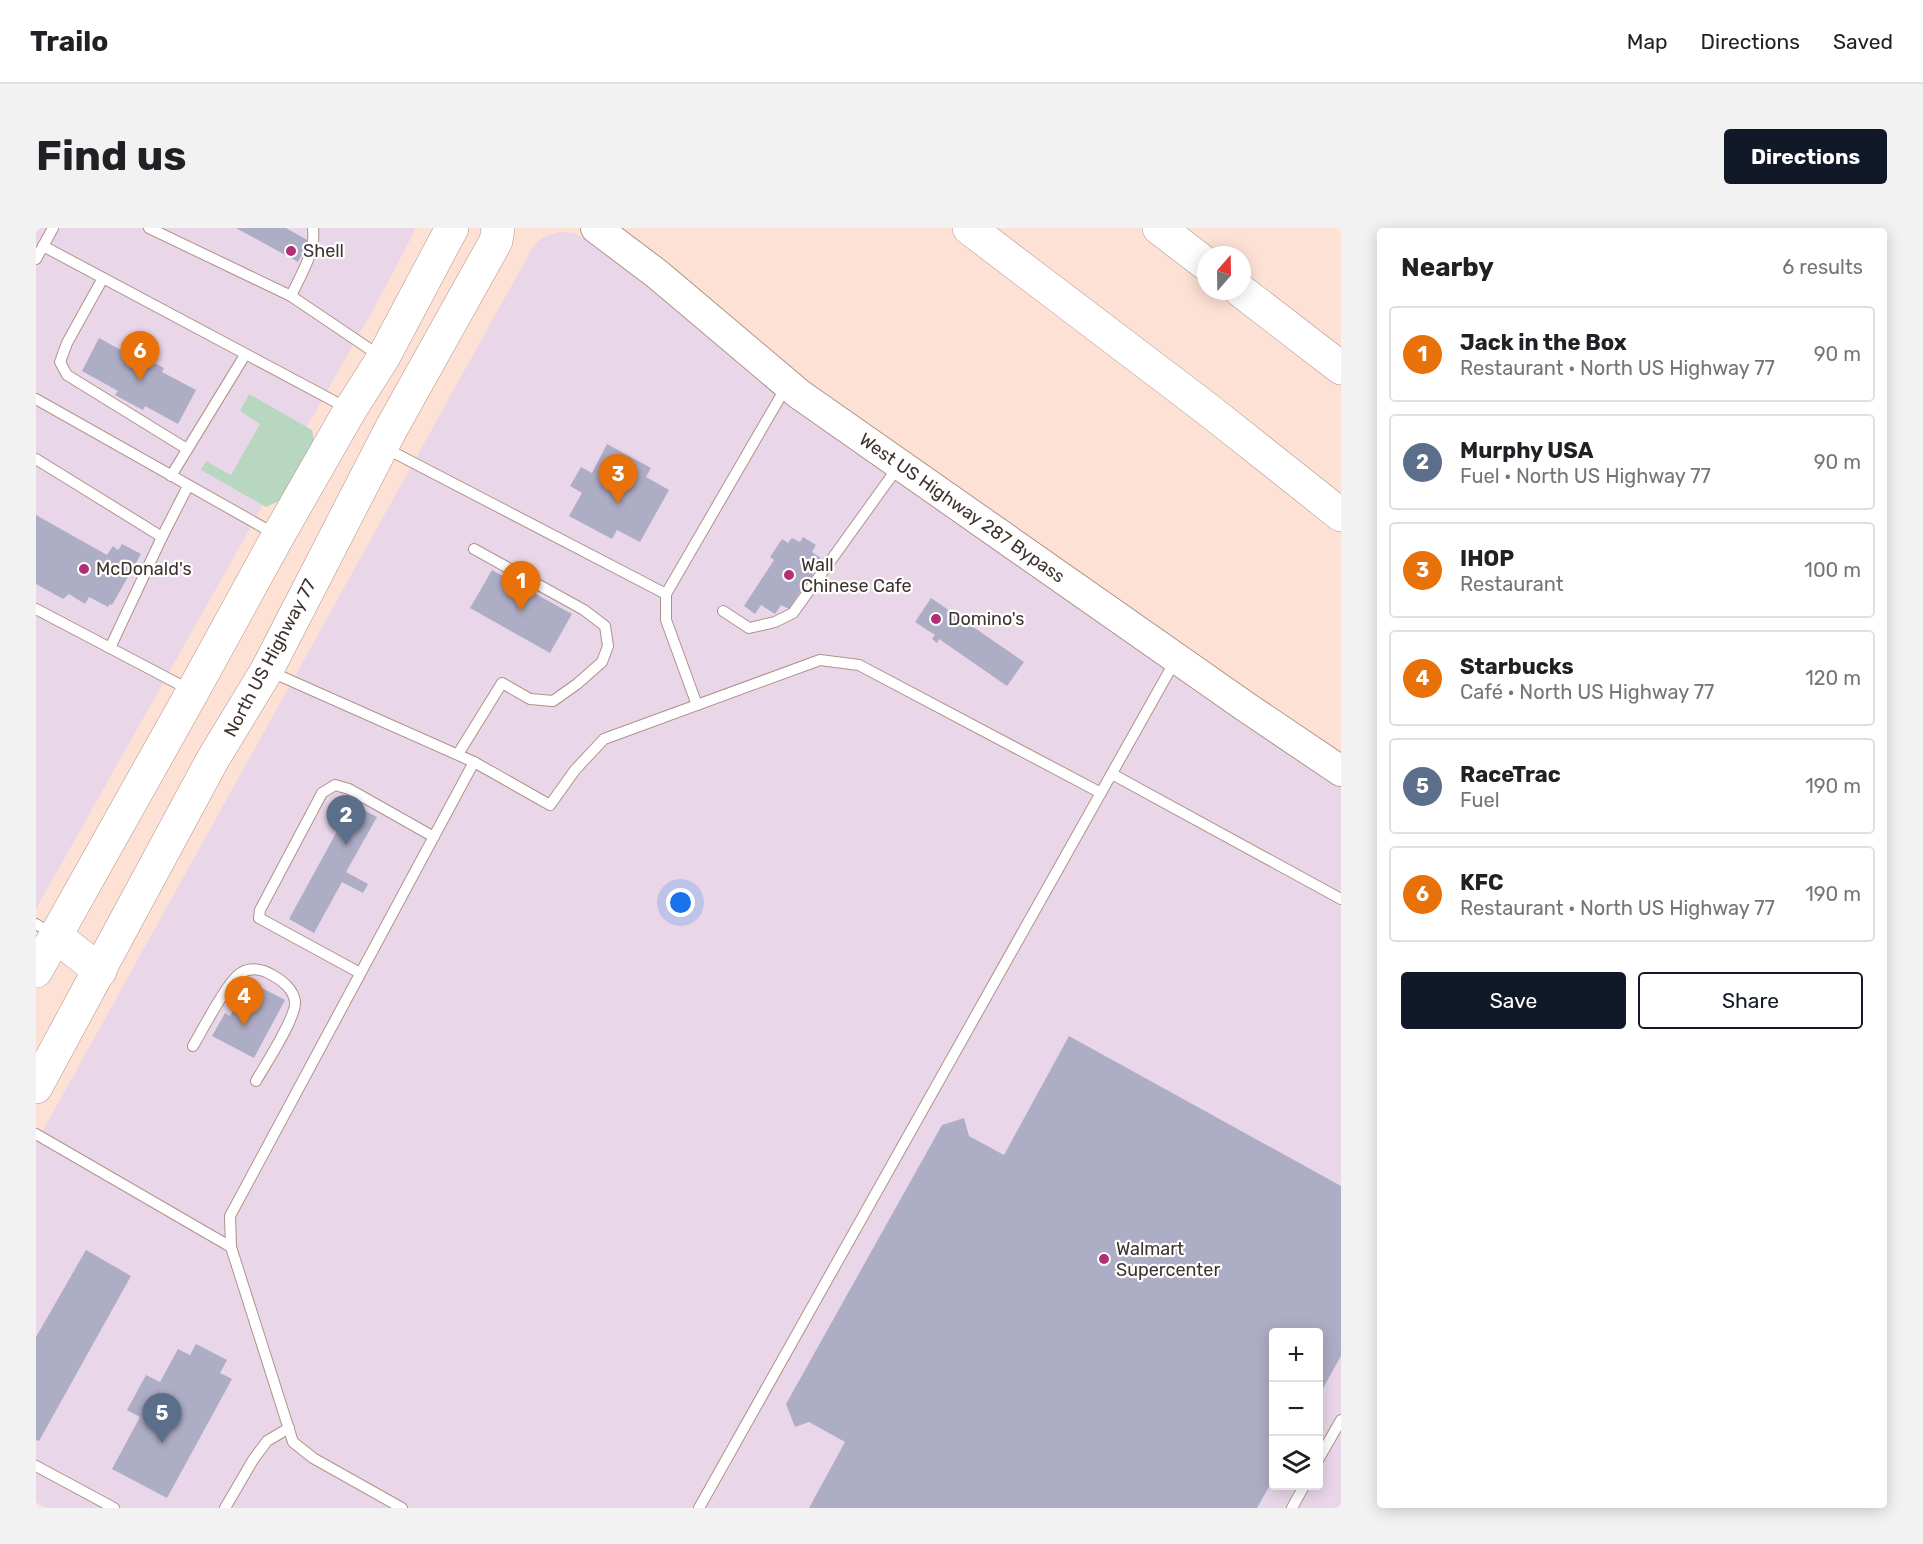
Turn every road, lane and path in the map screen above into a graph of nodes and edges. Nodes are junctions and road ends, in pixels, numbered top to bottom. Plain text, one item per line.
1 (53, 228) edge
2 (149, 228) edge
3 (313, 228) edge
4 (452, 228) edge
5 (498, 228) edge
6 (596, 228) edge
7 (629, 228) edge
8 (969, 228) edge
9 (1159, 228) edge
10 (43, 246) junction
11 (1197, 257) edge
12 (36, 259) edge
13 (657, 274) junction
14 (103, 278) junction
15 (291, 296) junction
16 (1251, 299) edge
17 (245, 355) junction
18 (383, 358) junction
19 (1341, 368) edge
20 (788, 384) junction
21 (36, 399) edge
22 (350, 410) junction
23 (382, 446) junction
24 (187, 449) junction
25 (36, 459) edge
26 (900, 464) junction
27 (171, 476) junction
28 (189, 486) junction
29 (1341, 515) edge
30 (278, 536) junction
31 (162, 537) junction
32 (474, 549) dead end
33 (666, 594) junction
34 (36, 609) edge
35 (723, 610) dead end
36 (110, 648) junction
37 (1176, 658) junction
38 (267, 670) junction
39 (193, 691) junction
40 (697, 705) junction
41 (458, 754) junction
42 (474, 762) junction
43 (1341, 771) edge
44 (1112, 774) junction
45 (1101, 793) junction
46 (434, 837) junction
47 (1341, 899) edge
48 (46, 930) edge
49 (36, 971) edge
50 (100, 971) junction
51 (360, 974) junction
52 (193, 1046) dead end
53 (256, 1081) dead end
54 (36, 1087) edge
55 (36, 1134) edge
56 (231, 1248) junction
57 (1341, 1420) edge
58 (289, 1428) junction
59 (1323, 1451) edge
60 (36, 1466) edge
61 (1301, 1490) edge
62 (114, 1508) edge
63 (225, 1508) edge
64 (402, 1508) edge
65 (699, 1508) edge
66 (1292, 1508) edge

1 - 10 lane
2 - 15 lane
3 - 15 lane
4 - 18 main road
5 - 23 main road, North US Highway 77
6 - 13 main road, West US Highway 287 Bypass
7 - 13 main road
8 - 29 main road
9 - 11 main road
10 - 12 lane
10 - 14 lane
13 - 20 main road, West US Highway 287 Bypass
14 - 17 lane
14 - 24 lane
15 - 18 lane
16 - 19 main road
17 - 22 lane
17 - 24 lane
18 - 22 main road
20 - 26 main road, West US Highway 287 Bypass
20 - 33 lane
21 - 27 lane
22 - 30 main road
23 - 33 lane
23 - 38 main road, North US Highway 77
24 - 27 lane
25 - 31 lane
26 - 35 lane
26 - 37 main road, West US Highway 287 Bypass
27 - 28 lane
28 - 30 lane
28 - 31 lane
30 - 39 main road
31 - 36 lane
32 - 41 lane
33 - 40 lane
34 - 36 lane
36 - 39 lane
37 - 43 main road, West US Highway 287 Bypass
37 - 44 lane
38 - 41 lane
38 - 50 main road, North US Highway 77
39 - 48 main road
40 - 42 lane
40 - 45 lane
41 - 42 lane
42 - 46 lane
44 - 45 lane
44 - 47 lane
45 - 65 lane
46 - 51 lane
46 - 51 lane
48 - 49 main road
48 - 50 main road
50 - 54 main road, North US Highway 77
51 - 56 lane
52 - 53 lane
55 - 56 lane
56 - 58 lane
57 - 59 lane
58 - 63 lane
58 - 64 lane
60 - 62 lane
61 - 66 lane

